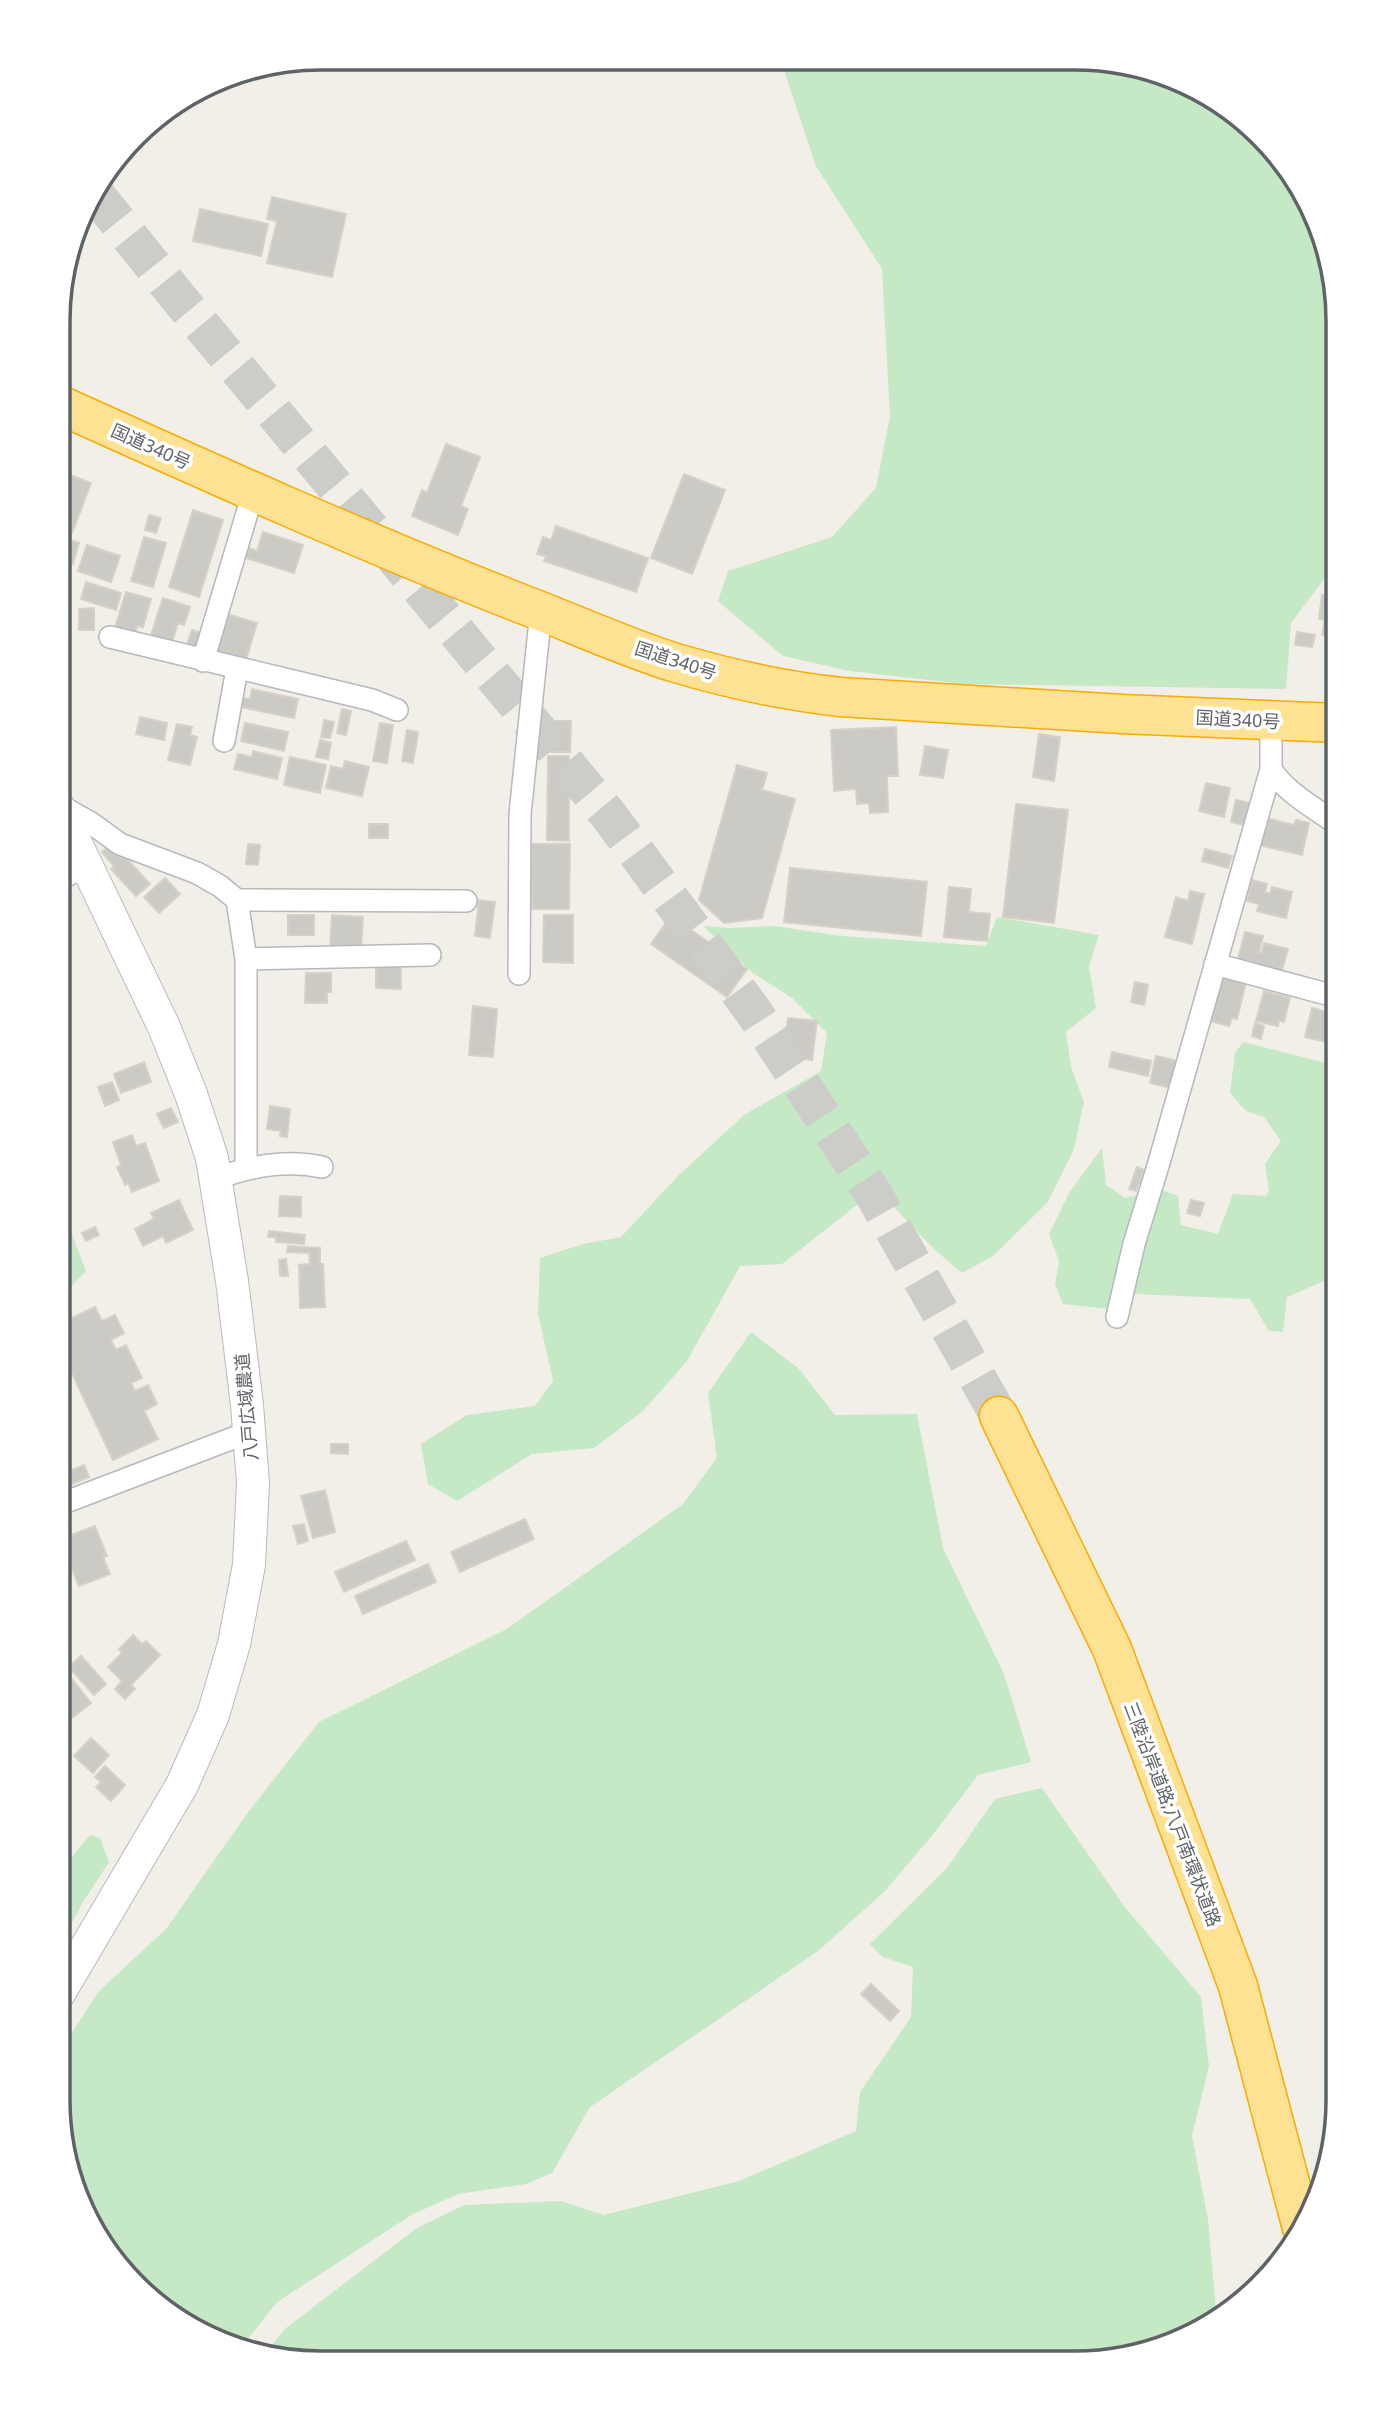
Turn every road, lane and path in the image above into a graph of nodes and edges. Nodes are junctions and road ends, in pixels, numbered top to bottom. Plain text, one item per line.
1 (70, 410) edge
2 (253, 493) junction
3 (541, 611) junction
4 (110, 637) dead end
5 (203, 661) junction
6 (237, 669) junction
7 (397, 710) dead end
8 (1271, 721) junction
9 (1326, 723) edge
10 (224, 741) dead end
11 (1271, 769) junction
12 (70, 812) edge
13 (1326, 817) edge
14 (70, 830) edge
15 (86, 864) junction
16 (70, 873) edge
17 (237, 900) junction
18 (466, 901) dead end
19 (430, 955) dead end
20 (246, 959) junction
21 (1215, 964) junction
22 (519, 974) dead end
23 (1326, 994) edge
24 (322, 1167) dead end
25 (246, 1168) junction
26 (216, 1179) junction
27 (1117, 1317) dead end
28 (999, 1416) tunnel mouth
29 (249, 1432) junction
30 (70, 1494) edge
31 (70, 1975) edge
32 (1298, 2214) edge

1 - 2 highway, 国道340号
2 - 3 highway, 国道340号
2 - 5 street
3 - 8 highway, 国道340号
3 - 22 street
4 - 5 street
5 - 6 street
6 - 7 street
6 - 10 street
8 - 9 highway, 国道340号
8 - 11 street
11 - 13 street
11 - 21 street
12 - 17 street
14 - 15 street, 八戸広域農道
15 - 16 street
15 - 26 street, 八戸広域農道
17 - 18 street
17 - 20 street
19 - 20 street
20 - 25 street
21 - 23 street
21 - 27 street
24 - 25 street
25 - 26 street
26 - 29 street, 八戸広域農道
28 - 32 highway, 三陸沿岸道路;八戸南環状道路
29 - 30 street
29 - 31 street, 八戸広域農道

